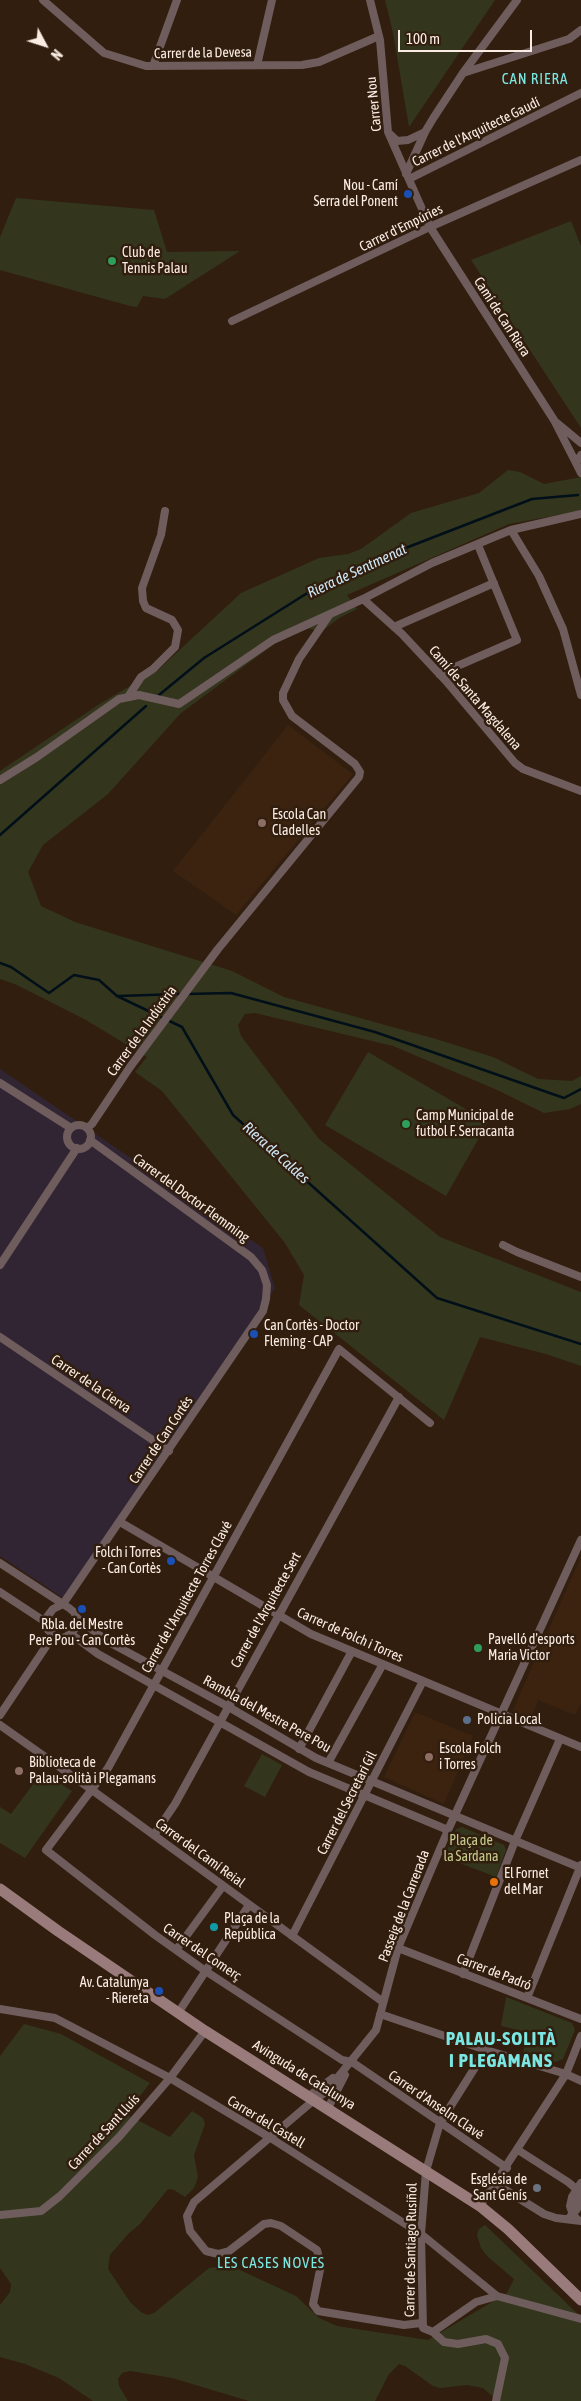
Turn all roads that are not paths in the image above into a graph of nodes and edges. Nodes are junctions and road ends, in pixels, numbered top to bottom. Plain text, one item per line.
1 (43, 0) edge
2 (177, 0) edge
3 (272, 0) edge
4 (370, 0) edge
5 (517, 0) edge
6 (581, 30) edge
7 (379, 36) junction
8 (257, 65) junction
9 (153, 66) junction
10 (462, 73) junction
11 (581, 93) edge
12 (388, 132) junction
13 (425, 132) junction
14 (581, 160) edge
15 (408, 177) junction
16 (430, 227) junction
17 (232, 321) dead end
18 (554, 420) junction
19 (581, 443) edge
20 (581, 455) edge
21 (576, 463) junction
22 (581, 473) edge
23 (165, 511) dead end
24 (581, 514) edge
25 (511, 530) junction
26 (478, 545) junction
27 (494, 583) junction
28 (363, 599) junction
29 (330, 614) junction
30 (394, 627) junction
31 (439, 674) junction
32 (581, 695) edge
33 (128, 697) junction
34 (0, 780) edge
35 (581, 791) edge
36 (0, 1083) edge
37 (71, 1128) junction
38 (87, 1128) junction
39 (90, 1140) junction
40 (76, 1148) junction
41 (503, 1244) dead end
42 (0, 1265) edge
43 (581, 1277) edge
44 (267, 1285) joint
45 (0, 1337) edge
46 (399, 1397) junction
47 (430, 1423) dead end
48 (168, 1451) junction
49 (120, 1522) junction
50 (581, 1542) edge
51 (0, 1562) edge
52 (213, 1576) junction
53 (0, 1592) edge
54 (63, 1604) junction
55 (278, 1615) junction
56 (77, 1618) junction
57 (47, 1623) junction
58 (71, 1634) junction
59 (53, 1636) junction
60 (352, 1651) junction
61 (383, 1664) junction
62 (161, 1670) junction
63 (423, 1681) junction
64 (153, 1684) junction
65 (228, 1706) junction
66 (500, 1714) junction
67 (0, 1715) edge
68 (220, 1721) junction
69 (0, 1726) edge
70 (560, 1738) junction
71 (581, 1747) edge
72 (299, 1749) junction
73 (328, 1763) junction
74 (373, 1781) junction
75 (92, 1790) junction
76 (366, 1795) junction
77 (454, 1814) junction
78 (448, 1830) junction
79 (154, 1835) junction
80 (515, 1841) junction
81 (46, 1850) joint
82 (581, 1867) edge
83 (223, 1886) junction
84 (0, 1889) edge
85 (250, 1905) junction
86 (292, 1936) junction
87 (398, 1948) junction
88 (176, 1950) junction
89 (207, 1972) junction
90 (464, 1974) junction
91 (527, 1998) junction
92 (383, 2002) junction
93 (0, 2009) edge
94 (178, 2013) junction
95 (380, 2014) junction
96 (581, 2019) edge
97 (205, 2031) junction
98 (581, 2036) edge
99 (486, 2050) junction
100 (352, 2062) junction
101 (566, 2074) junction
102 (170, 2078) junction
103 (581, 2081) edge
104 (311, 2098) junction
105 (328, 2108) junction
106 (440, 2123) junction
107 (269, 2137) junction
108 (518, 2150) junction
109 (507, 2168) junction
110 (426, 2171) junction
111 (581, 2183) edge
112 (496, 2184) junction
113 (579, 2196) edge
114 (480, 2206) junction
115 (0, 2215) edge
116 (575, 2219) edge
117 (421, 2234) junction
118 (497, 2296) junction
119 (581, 2300) edge
120 (581, 2319) edge
121 (422, 2324) junction
122 (433, 2332) junction
123 (496, 2401) edge

1 - 9 street, Carrer de la Devesa
2 - 9 street
3 - 8 street
4 - 7 street, Carrer Nou
5 - 10 street
6 - 10 street
7 - 8 street, Carrer de la Devesa
7 - 12 street, Carrer Nou
8 - 9 street, Carrer de la Devesa
10 - 13 street
11 - 15 street, Carrer de l'Arquitecte Gaudí
12 - 13 street
12 - 15 street, Carrer Nou
13 - 15 street
14 - 16 street, Carrer d'Empúries
15 - 16 street, Carrer Nou
16 - 17 street, Carrer d'Empúries
16 - 18 street, Camí de Can Riera
18 - 19 street, Camí de Can Riera
18 - 21 street, Camí de Can Riera
20 - 21 street
21 - 22 street, Camí de Can Riera
23 - 33 street
24 - 25 street
25 - 26 street
25 - 32 street
26 - 27 street
26 - 28 street
27 - 30 street
27 - 31 street
28 - 29 street
28 - 30 street, Camí de Santa Magdalena
29 - 33 street
29 - 38 street, Carrer de la Indústria
30 - 31 street, Camí de Santa Magdalena
31 - 35 street, Camí de Santa Magdalena
33 - 34 street
36 - 37 street
37 - 38 street
37 - 40 street
38 - 39 street
39 - 40 street
39 - 44 street, Carrer del Doctor Flemming
40 - 42 street
41 - 43 street
44 - 48 street, Carrer de Can Cortés
45 - 48 street, Carrer de la Cierva
46 - 47 street
46 - 52 street, Carrer de l'Arquitecte Torres Clavé
46 - 55 street, Carrer de l'Arquitecte Sert
48 - 49 street, Carrer de Can Cortés
49 - 52 street, Carrer de Folch i Torres
49 - 54 street, Carrer de Can Cortés
50 - 66 street, Passeig de la Carrerada
51 - 54 street
52 - 55 street, Carrer de Folch i Torres
52 - 62 street, Carrer de l'Arquitecte Torres Clavé
53 - 57 street
54 - 56 street
54 - 57 street
55 - 60 street, Carrer de Folch i Torres
55 - 65 street, Carrer de l'Arquitecte Sert
56 - 58 street
56 - 62 street, Rambla del Mestre Pere Pou
57 - 59 street
58 - 59 street
58 - 64 street
59 - 67 street
60 - 61 street, Carrer de Folch i Torres
60 - 72 street
61 - 63 street, Carrer de Folch i Torres
61 - 73 street
62 - 64 street, Carrer de l'Arquitecte Torres Clavé
62 - 65 street, Rambla del Mestre Pere Pou
63 - 66 street, Carrer de Folch i Torres
63 - 74 street, Carrer del Secretari Gil
64 - 68 street
64 - 75 street, Carrer de l'Arquitecte Torres Clavé
65 - 68 street, Carrer de l'Arquitecte Sert
65 - 72 street, Rambla del Mestre Pere Pou
66 - 70 street, Carrer de Folch i Torres
66 - 77 street, Passeig de la Carrerada
68 - 76 street
68 - 79 street, Carrer de l'Arquitecte Sert
69 - 75 street, Carrer del Camí Reial
70 - 71 street, Carrer de Folch i Torres
70 - 80 street
72 - 73 street, Rambla del Mestre Pere Pou
73 - 74 street, Rambla del Mestre Pere Pou
74 - 76 street, Carrer del Secretari Gil
74 - 77 street, Rambla del Mestre Pere Pou
75 - 79 street, Carrer del Camí Reial
75 - 81 street, Carrer de l'Arquitecte Torres Clavé
76 - 78 street
76 - 86 street, Carrer del Secretari Gil
77 - 78 street, Passeig de la Carrerada
77 - 80 street, Rambla del Mestre Pere Pou
78 - 87 street, Passeig de la Carrerada
79 - 83 street, Carrer del Camí Reial
80 - 82 street, Rambla del Mestre Pere Pou
80 - 90 street
81 - 88 street, Carrer del Comerç
82 - 91 street
83 - 85 street, Carrer del Camí Reial
83 - 88 street
84 - 94 street, Avinguda de Catalunya
85 - 86 street, Carrer del Camí Reial
85 - 89 street
86 - 92 street, Carrer del Camí Reial
87 - 90 street, Carrer de Padró
87 - 92 street, Passeig de la Carrerada
88 - 89 street, Carrer del Comerç
89 - 94 street
89 - 100 street, Carrer del Comerç
90 - 91 street, Carrer de Padró
91 - 96 street, Carrer de Padró
92 - 95 street, Passeig de la Carrerada
93 - 102 street, Carrer del Castell
94 - 97 street, Avinguda de Catalunya
95 - 99 street
95 - 100 street, Passeig de la Carrerada
97 - 102 street, Carrer de Sant Lluís
97 - 104 street, Avinguda de Catalunya
98 - 101 street
99 - 101 street
99 - 106 street, Carrer de Santiago Rusiñol
100 - 104 street, Passeig de la Carrerada
100 - 105 street, Passeig de la Carrerada
100 - 106 street, Carrer d'Anselm Clavé
101 - 103 street
101 - 108 street
102 - 107 street, Carrer del Castell
102 - 115 street, Carrer de Sant Lluís
104 - 105 street, Avinguda de Catalunya
104 - 107 street, Passeig de la Carrerada
105 - 110 street, Avinguda de Catalunya
106 - 109 street, Carrer d'Anselm Clavé
106 - 110 street, Carrer de Santiago Rusiñol
107 - 117 street, Carrer del Castell
107 - 121 street, Passeig de la Carrerada
108 - 109 street
108 - 113 street
109 - 112 street
110 - 114 street, Avinguda de Catalunya
110 - 117 street, Carrer de Santiago Rusiñol
111 - 113 street
112 - 114 street
112 - 116 street
113 - 116 street
114 - 119 street, Avinguda de Catalunya
117 - 118 street, Carrer del Castell
117 - 121 street, Carrer de Santiago Rusiñol
118 - 120 street
118 - 122 street, Carrer de Santiago Rusiñol
121 - 122 street, Carrer de Santiago Rusiñol
122 - 123 street

